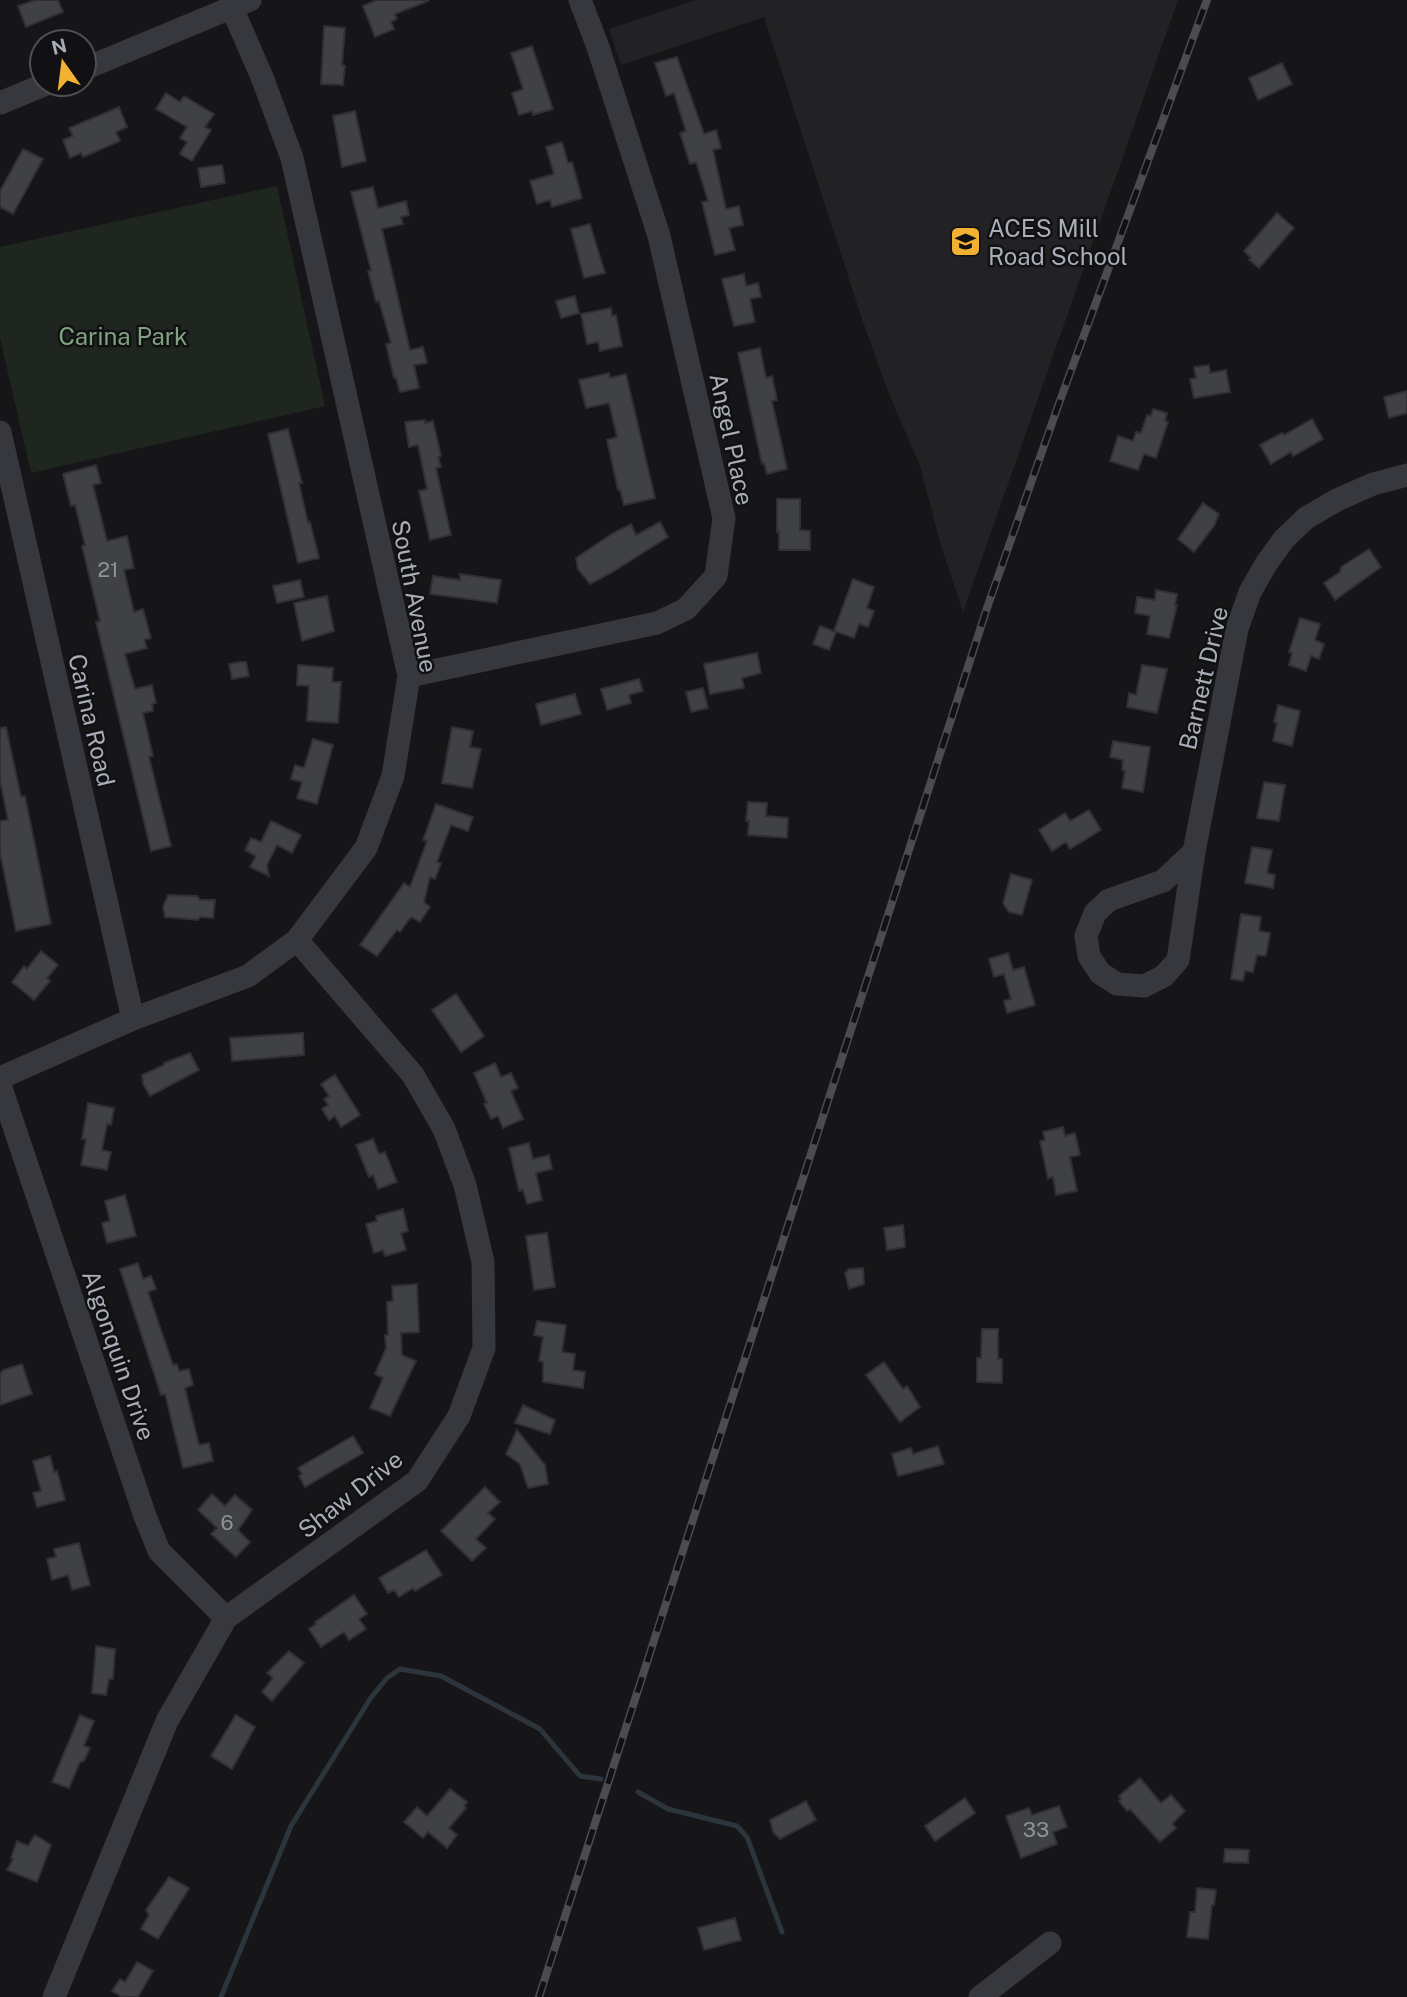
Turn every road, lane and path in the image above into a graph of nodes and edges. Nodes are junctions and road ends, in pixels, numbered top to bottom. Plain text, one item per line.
1 (580, 0) edge
2 (241, 4) edge
3 (98, 63) edge
4 (28, 91) edge
5 (0, 103) edge
6 (0, 432) edge
7 (1407, 475) edge
8 (409, 676) junction
9 (1194, 852) junction
10 (297, 940) junction
11 (133, 1019) junction
12 (0, 1078) edge
13 (0, 1085) edge
14 (226, 1618) junction
15 (1050, 1943) dead end
16 (54, 1997) edge
17 (980, 1997) edge

1 - 8 street, Angel Place
2 - 3 street
2 - 8 street, South Avenue
4 - 5 street
6 - 11 street, Carina Road
7 - 9 street, Barnett Drive
8 - 10 street, South Avenue
9 - 9 street, Barnett Drive
10 - 11 street, South Avenue
10 - 14 street, Shaw Drive
11 - 12 street, South Avenue
13 - 14 street, Algonquin Drive
14 - 16 street, Shaw Drive
15 - 17 street

